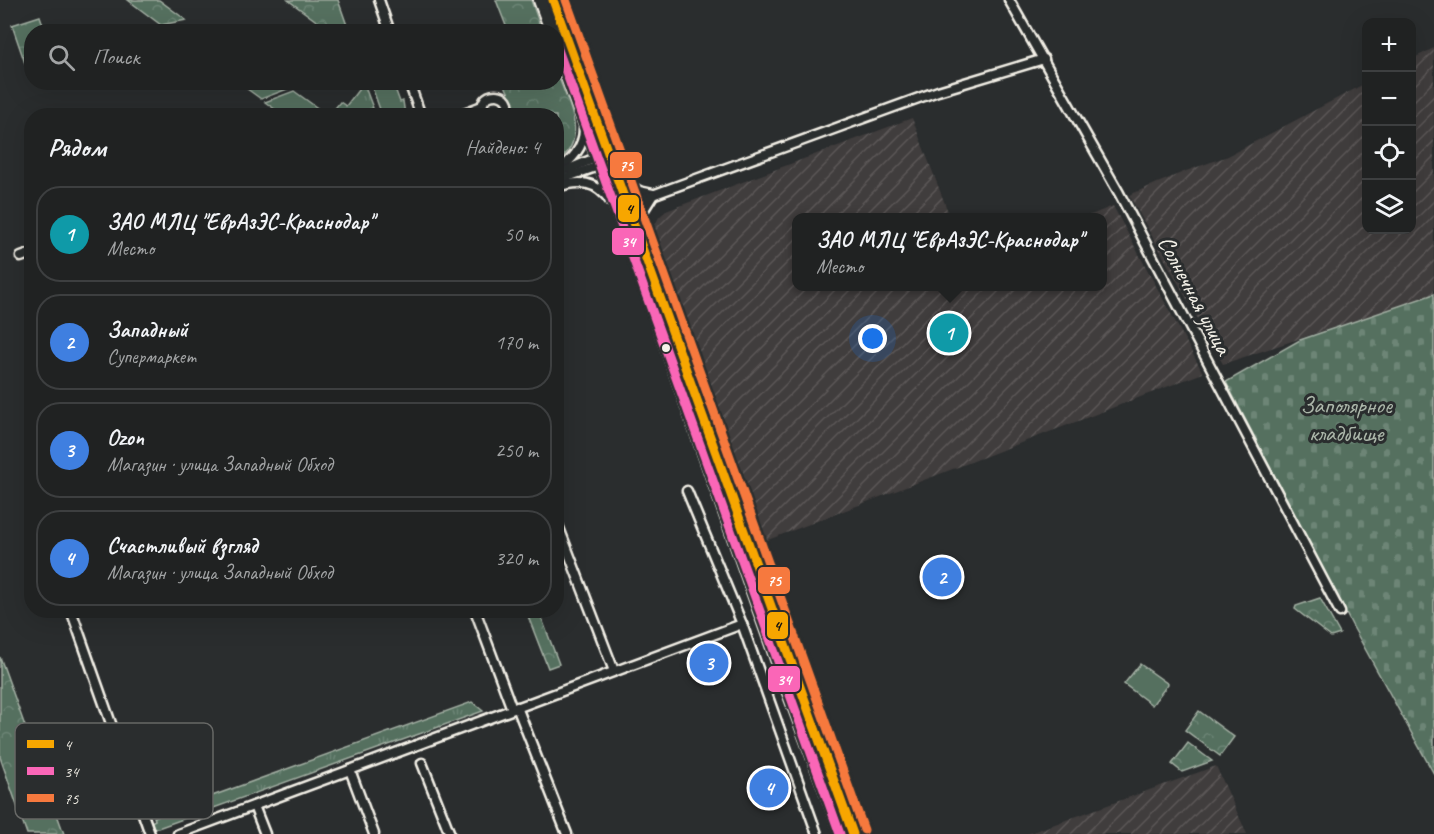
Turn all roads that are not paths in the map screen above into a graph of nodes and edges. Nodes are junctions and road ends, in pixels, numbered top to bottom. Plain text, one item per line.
1 (379, 0) edge
2 (541, 0) edge
3 (553, 0) edge
4 (1009, 0) edge
5 (387, 24) edge
6 (550, 24) edge
7 (561, 24) edge
8 (564, 33) edge
9 (1044, 59) junction
10 (564, 64) edge
11 (412, 90) edge
12 (482, 106) joint
13 (418, 108) edge
14 (477, 108) edge
15 (507, 108) edge
16 (580, 108) junction
17 (607, 162) junction
18 (564, 165) edge
19 (564, 170) edge
20 (564, 178) edge
21 (564, 185) edge
22 (653, 194) junction
23 (622, 210) junction
24 (639, 236) junction
25 (24, 256) edge
26 (21, 257) dead end
27 (687, 491) dead end
28 (564, 541) edge
29 (1340, 612) dead end
30 (74, 618) edge
31 (478, 618) edge
32 (742, 624) junction
33 (614, 671) junction
34 (515, 708) junction
35 (111, 723) edge
36 (422, 763) dead end
37 (350, 770) junction
38 (254, 806) junction
39 (145, 819) edge
40 (150, 834) edge
41 (178, 834) edge
42 (265, 834) edge
43 (374, 834) edge
44 (450, 834) edge
45 (567, 834) edge
46 (817, 834) edge
47 (843, 834) edge
48 (853, 834) edge

1 - 5 street
2 - 6 highway
3 - 7 highway
4 - 9 street, Солнечная улица
8 - 17 highway
9 - 22 street
9 - 29 street, Солнечная улица
10 - 16 highway
11 - 13 street
12 - 14 street
12 - 15 street
16 - 17 highway
16 - 18 street
17 - 19 street
17 - 20 street
17 - 22 street
17 - 23 highway
21 - 23 street
22 - 23 street
22 - 24 street
23 - 24 highway
23 - 47 highway
24 - 48 highway
25 - 26 street
27 - 32 street
28 - 33 street
30 - 35 street
31 - 34 street
32 - 33 street
32 - 46 street
33 - 34 street
34 - 37 street
34 - 45 street
36 - 44 street
37 - 38 street
37 - 43 street
38 - 41 street
38 - 42 street
39 - 40 street

